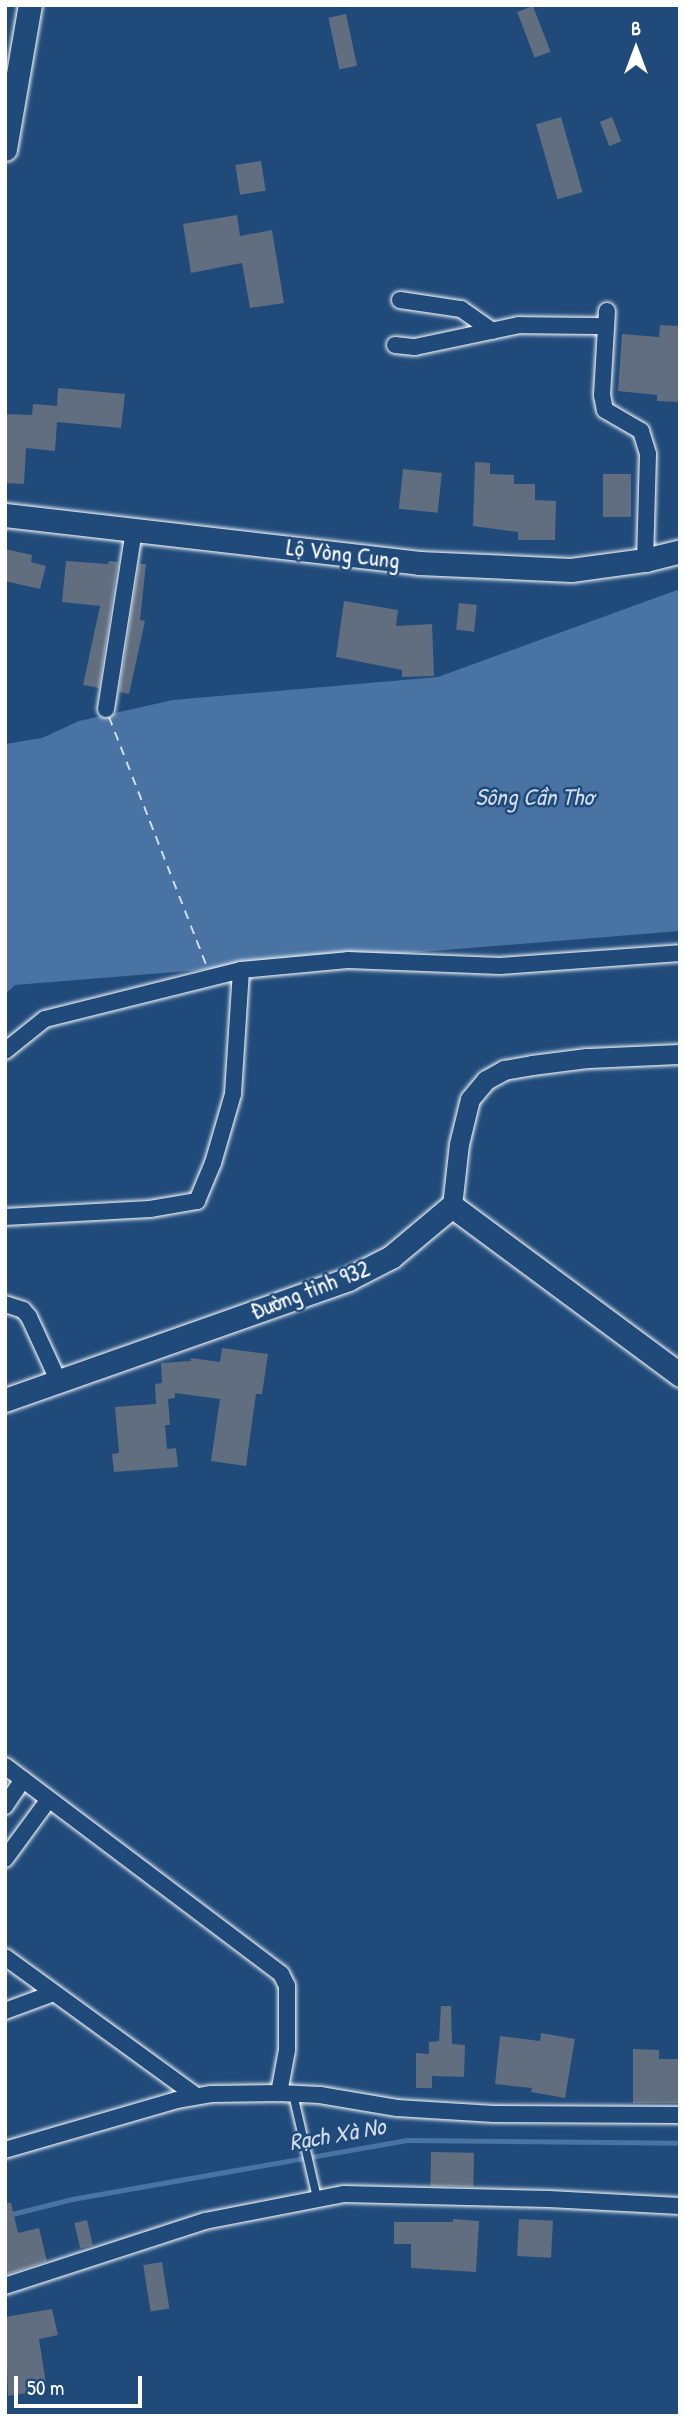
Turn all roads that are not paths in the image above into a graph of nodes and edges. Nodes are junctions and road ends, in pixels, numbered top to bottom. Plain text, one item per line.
1 (30, 5) edge
2 (5, 149) edge
3 (400, 300) dead end
4 (492, 331) junction
5 (395, 345) dead end
6 (5, 515) edge
7 (134, 530) junction
8 (680, 551) edge
9 (645, 560) junction
10 (106, 709) dead end
11 (680, 953) edge
12 (240, 970) junction
13 (5, 1051) edge
14 (680, 1054) edge
15 (452, 1206) junction
16 (5, 1217) edge
17 (5, 1304) edge
18 (680, 1375) edge
19 (58, 1380) junction
20 (5, 1400) edge
21 (5, 1766) edge
22 (23, 1779) junction
23 (49, 1799) junction
24 (5, 1806) edge
25 (5, 1859) edge
26 (5, 1956) edge
27 (54, 1993) junction
28 (5, 2011) edge
29 (286, 2093) junction
30 (196, 2096) junction
31 (680, 2115) edge
32 (5, 2150) edge
33 (315, 2192) junction
34 (680, 2206) edge
35 (5, 2286) edge

1 - 2 main road
3 - 4 street
4 - 5 street
4 - 9 street
6 - 7 main road, Lộ Vòng Cung
7 - 9 main road, Lộ Vòng Cung
7 - 10 street
8 - 9 main road, Lộ Vòng Cung
11 - 12 street
12 - 13 street
12 - 16 street
14 - 15 street
15 - 18 main road
15 - 19 main road, Đường tỉnh 932
17 - 19 street
19 - 20 main road, Đường tỉnh 932
21 - 22 street
22 - 23 street
22 - 24 street
23 - 25 street
23 - 29 street
26 - 27 street
27 - 28 street
27 - 30 street
29 - 30 street
29 - 31 street
29 - 33 lane
30 - 32 street
33 - 34 street
33 - 35 street

